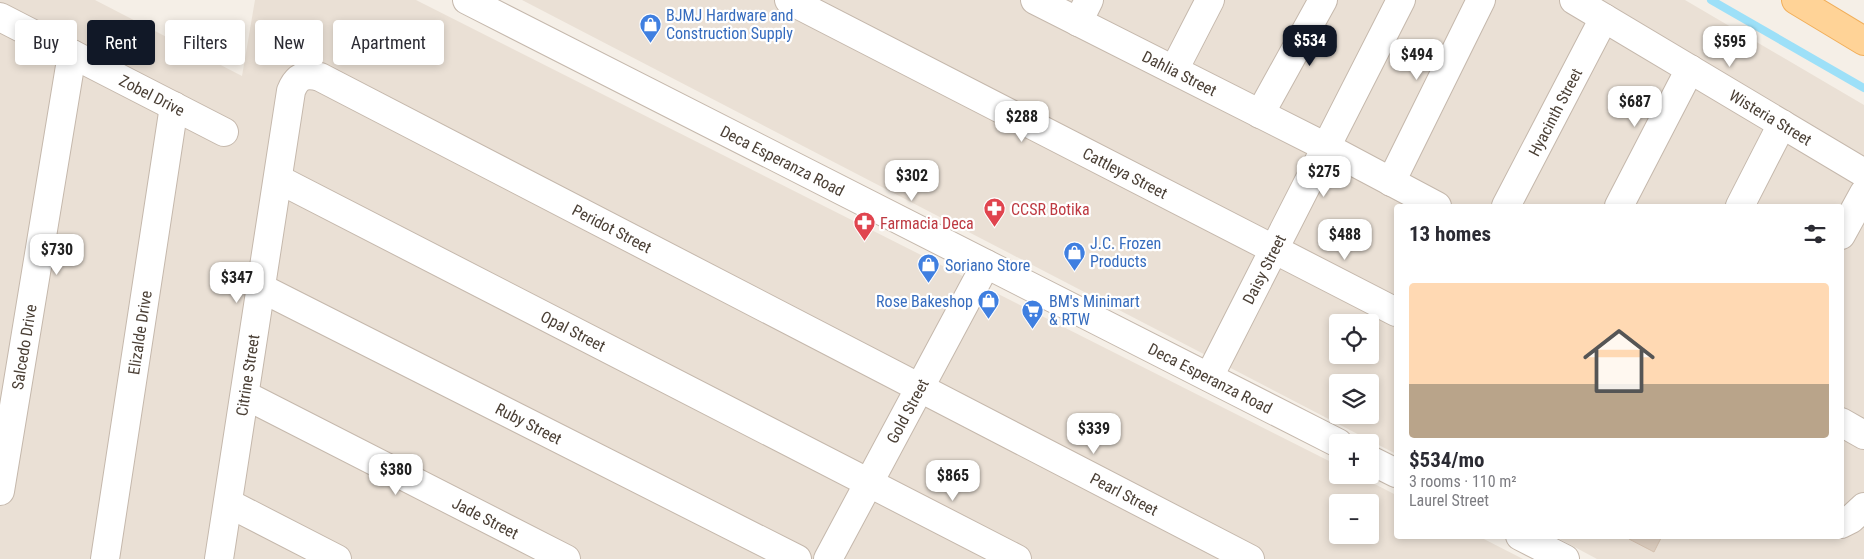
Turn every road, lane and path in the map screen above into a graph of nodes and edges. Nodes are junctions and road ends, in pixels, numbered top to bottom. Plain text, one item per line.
1 (467, 0) edge
2 (789, 0) edge
3 (1035, 0) edge
4 (1210, 0) edge
5 (1323, 0) edge
6 (1401, 0) edge
7 (1481, 0) edge
8 (1574, 0) edge
9 (1796, 0) edge
10 (1083, 11) edge
11 (0, 17) edge
12 (1604, 18) junction
13 (15, 25) edge
14 (1864, 40) edge
15 (77, 57) edge
16 (70, 65) edge
17 (1690, 69) junction
18 (1174, 70) junction
19 (302, 76) joint
20 (174, 106) junction
21 (1260, 114) junction
22 (1782, 124) junction
23 (224, 132) dead end
24 (1326, 147) junction
25 (1864, 173) edge
26 (278, 179) junction
27 (1391, 182) junction
28 (1864, 193) edge
29 (1433, 204) edge
30 (1507, 204) edge
31 (1619, 204) edge
32 (1741, 204) edge
33 (1844, 230) edge
34 (1274, 248) junction
35 (986, 264) junction
36 (261, 288) junction
37 (1394, 311) edge
38 (1209, 377) junction
39 (919, 389) junction
40 (245, 395) junction
41 (1329, 438) edge
42 (1379, 464) edge
43 (1394, 472) edge
44 (869, 483) junction
45 (0, 491) edge
46 (228, 504) junction
47 (1864, 507) edge
48 (1844, 522) edge
49 (1526, 539) edge
50 (105, 559) edge
51 (220, 559) edge
52 (337, 559) edge
53 (566, 559) edge
54 (797, 559) edge
55 (828, 559) edge
56 (1017, 559) edge
57 (1250, 559) edge
58 (1564, 559) edge

1 - 35 street, Deca Esperanza Road
2 - 34 street, Cattleya Street
3 - 10 street, Dahlia Street
4 - 18 street
5 - 21 street
6 - 24 street, Daisy Street
7 - 27 street
8 - 12 street, Wisteria Street
9 - 14 main road
10 - 18 street, Dahlia Street
11 - 13 street, Zobel Drive
12 - 17 street, Wisteria Street
12 - 30 street, Hyacinth Street
15 - 20 street, Zobel Drive
16 - 45 street, Salcedo Drive
17 - 22 street, Wisteria Street
17 - 31 street
18 - 21 street, Dahlia Street
19 - 26 street, Citrine Street
19 - 39 street, Peridot Street
20 - 23 street, Zobel Drive
20 - 50 street, Elizalde Drive
21 - 24 street, Dahlia Street
22 - 25 street, Wisteria Street
22 - 32 street
24 - 27 street, Dahlia Street
24 - 34 street, Daisy Street
26 - 36 street, Citrine Street
26 - 44 street, Opal Street
27 - 29 street, Dahlia Street
28 - 33 street
34 - 37 street, Cattleya Street
34 - 38 street, Daisy Street
35 - 38 street, Deca Esperanza Road
35 - 39 street, Gold Street
36 - 40 street, Citrine Street
36 - 54 street, Ruby Street
38 - 41 street, Deca Esperanza Road
39 - 44 street, Gold Street
39 - 57 street, Pearl Street
40 - 46 street, Citrine Street
40 - 53 street, Jade Street
42 - 43 street
44 - 55 street, Gold Street
44 - 56 street, Opal Street
46 - 51 street, Citrine Street
46 - 52 street
47 - 48 street
49 - 58 street

